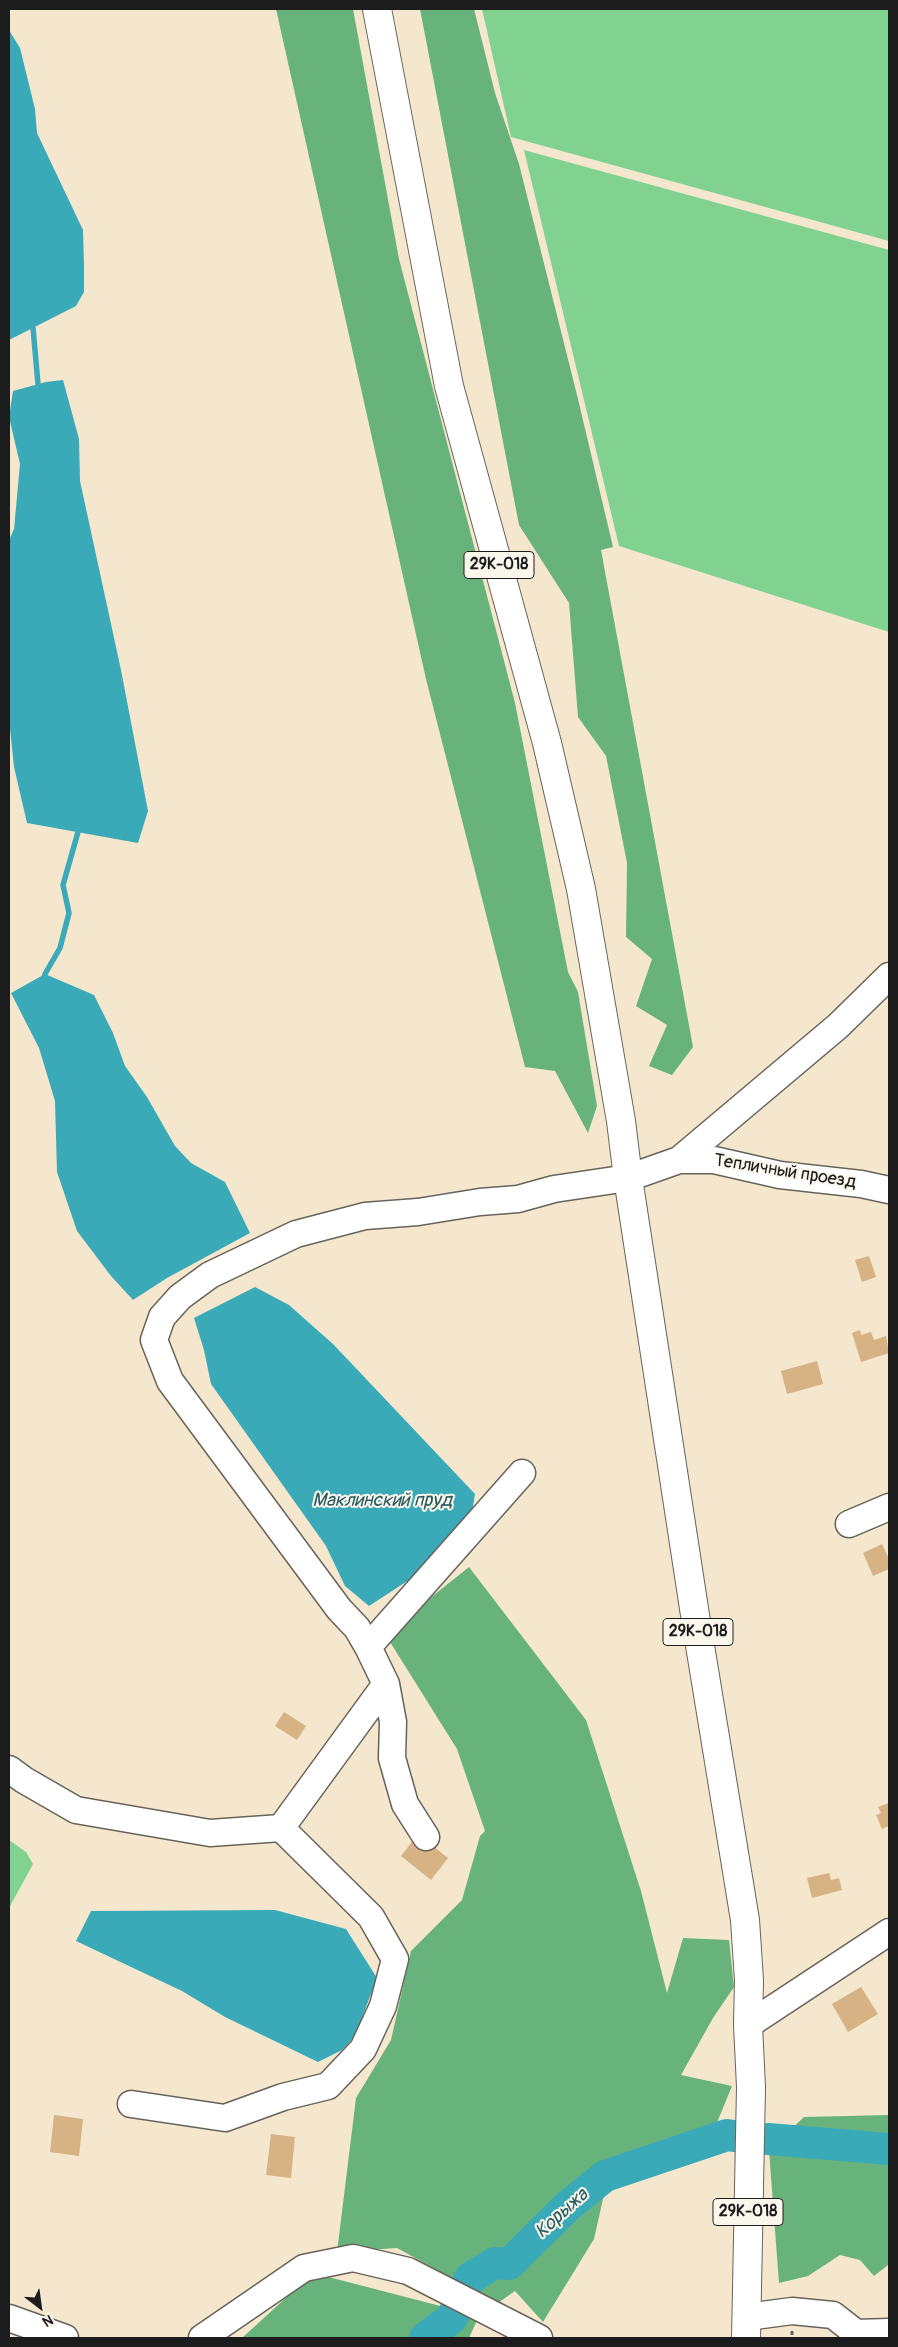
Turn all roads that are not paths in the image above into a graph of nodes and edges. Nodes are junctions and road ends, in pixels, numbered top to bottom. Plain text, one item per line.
1 (377, 9) edge
2 (889, 976) edge
3 (679, 1160) junction
4 (628, 1178) junction
5 (889, 1190) edge
6 (522, 1473) dead end
7 (889, 1507) edge
8 (849, 1524) dead end
9 (368, 1647) junction
10 (386, 1684) junction
11 (9, 1769) edge
12 (281, 1828) junction
13 (426, 1837) dead end
14 (889, 1932) edge
15 (748, 2024) junction
16 (131, 2104) dead end
17 (9, 2318) edge
18 (746, 2328) edge
19 (889, 2332) edge
20 (65, 2338) edge
21 (202, 2338) edge
22 (539, 2338) edge

1 - 4 main road, 29К-018
2 - 3 street
3 - 4 street
3 - 5 street, Тепличный проезд
4 - 9 street
4 - 15 main road, 29К-018
6 - 9 street
7 - 8 street
9 - 10 street
10 - 12 street
10 - 13 street
11 - 12 street
12 - 16 street
14 - 15 street
15 - 18 main road, 29К-018
17 - 20 street
18 - 19 street
21 - 22 street

